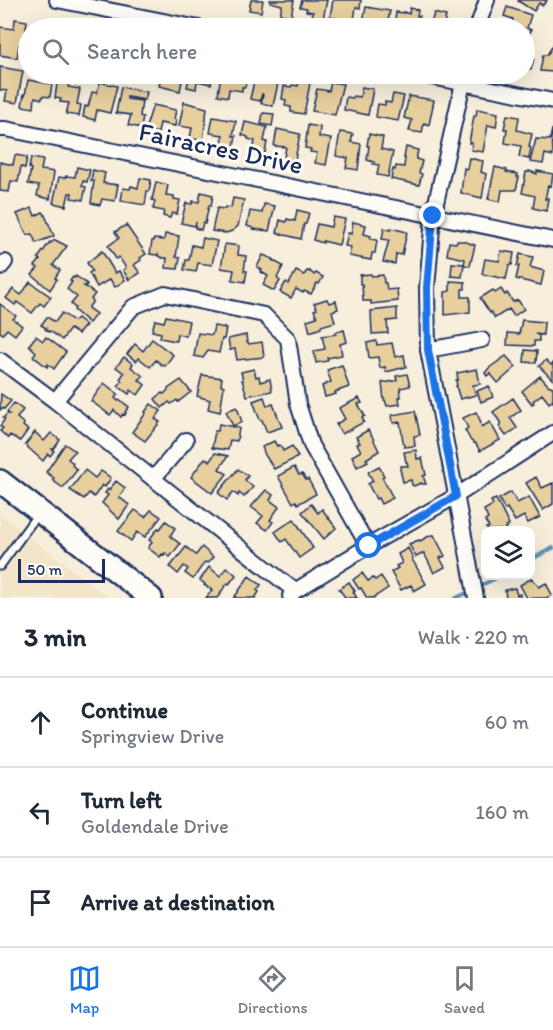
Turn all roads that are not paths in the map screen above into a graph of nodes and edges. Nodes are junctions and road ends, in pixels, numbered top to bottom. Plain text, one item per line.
1 (57, 0) edge
2 (136, 0) edge
3 (487, 0) edge
4 (133, 15) junction
5 (148, 18) edge
6 (481, 18) edge
7 (463, 84) edge
8 (487, 84) edge
9 (553, 101) edge
10 (0, 129) edge
11 (433, 216) junction
12 (553, 240) edge
13 (483, 340) dead end
14 (428, 350) junction
15 (0, 360) edge
16 (56, 401) junction
17 (553, 433) edge
18 (186, 440) dead end
19 (153, 478) junction
20 (0, 482) edge
21 (456, 496) junction
22 (40, 512) junction
23 (369, 546) junction
24 (0, 566) edge
25 (292, 595) edge
26 (151, 598) edge
27 (476, 598) edge

1 - 4 street
2 - 4 street
3 - 6 street
4 - 5 street
7 - 11 street
8 - 9 street
10 - 11 street, Fairacres Drive
11 - 12 street, Fairacres Drive
11 - 14 street
13 - 14 street
14 - 21 street
15 - 16 street
16 - 19 street
16 - 23 street
17 - 21 street
18 - 19 street
19 - 25 street
20 - 22 main road
21 - 23 street
21 - 27 street
22 - 24 lane
22 - 26 main road
23 - 25 street

